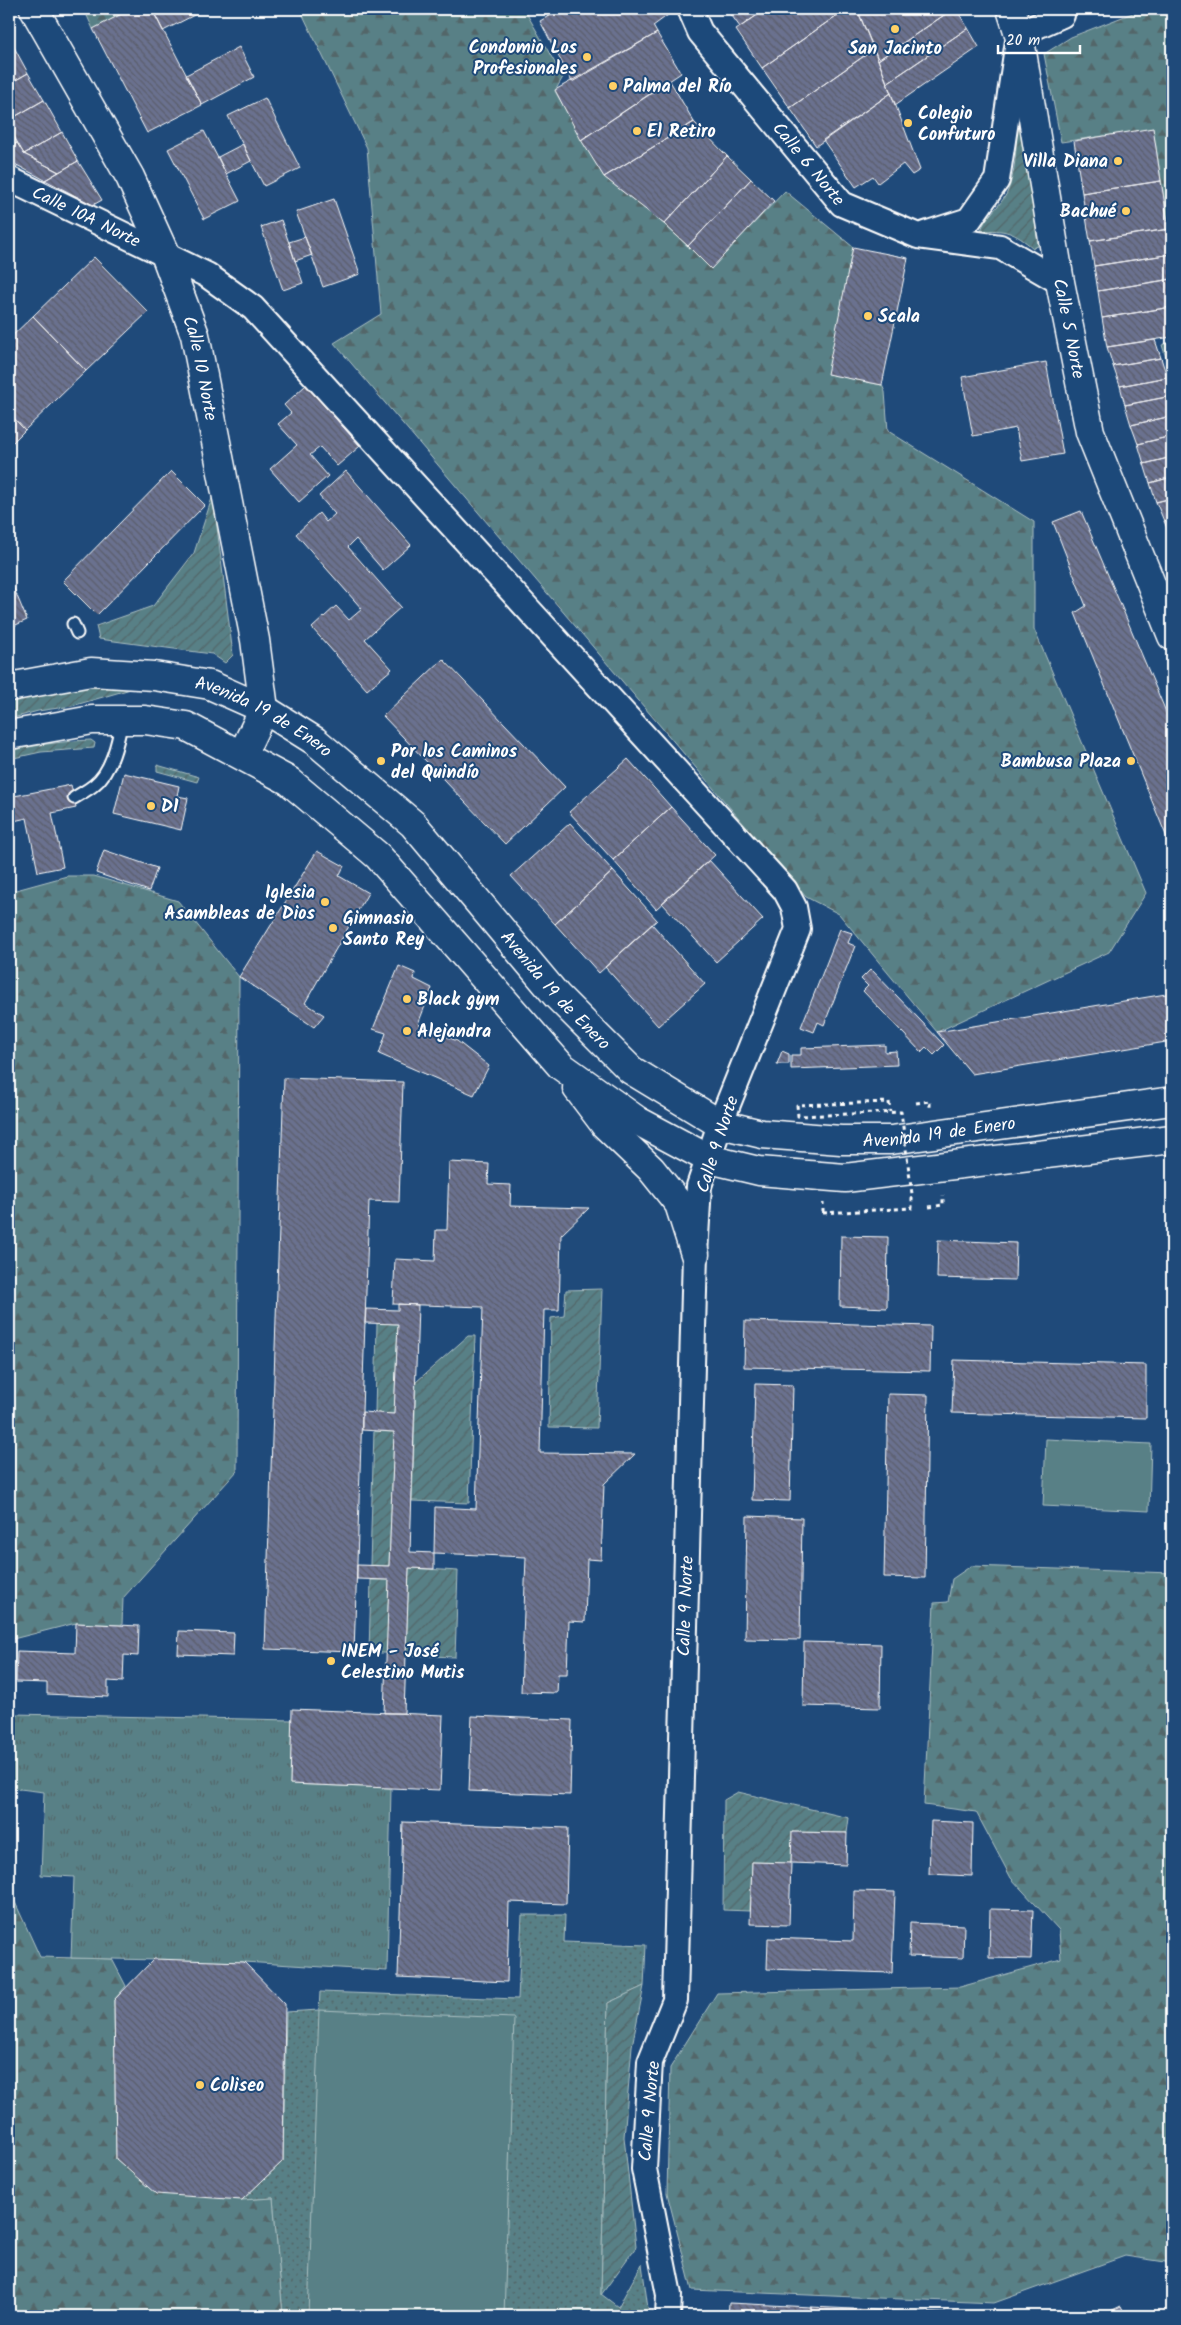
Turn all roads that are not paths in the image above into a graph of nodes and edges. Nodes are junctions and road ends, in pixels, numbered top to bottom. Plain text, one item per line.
1 (34, 9) edge
2 (690, 9) edge
3 (1066, 12) edge
4 (1015, 21) edge
5 (9, 179) edge
6 (918, 236) junction
7 (165, 254) junction
8 (1060, 282) junction
9 (1172, 636) edge
10 (9, 687) edge
11 (264, 710) junction
12 (122, 720) junction
13 (9, 735) edge
14 (242, 755) junction
15 (74, 798) dead end
16 (794, 907) joint
17 (561, 1066) junction
18 (1172, 1101) edge
19 (720, 1124) junction
20 (1172, 1139) edge
21 (709, 1159) junction
22 (695, 1254) junction
23 (668, 2316) edge

1 - 7 main road, Calle 10 Norte
2 - 6 street, Calle 6 Norte
3 - 4 street
4 - 6 street
4 - 8 main road, Calle 5 Norte
5 - 7 street, Calle 10A Norte
6 - 8 street, Calle 6 Norte
7 - 11 main road, Calle 10 Norte
7 - 16 street, Calle 10A Norte
8 - 9 main road, Calle 5 Norte
10 - 11 main road, Avenida 19 de Enero
11 - 14 main road
11 - 19 main road, Avenida 19 de Enero
12 - 13 main road, Avenida 19 de Enero
12 - 14 main road, Avenida 19 de Enero
12 - 15 lane
14 - 17 main road, Avenida 19 de Enero
16 - 19 street, Calle 9 Norte
17 - 21 main road, Avenida 19 de Enero
17 - 22 main road
18 - 19 main road, Avenida 19 de Enero
19 - 21 street, Calle 9 Norte
20 - 21 main road, Avenida 19 de Enero
21 - 22 street, Calle 9 Norte
22 - 23 street, Calle 9 Norte

